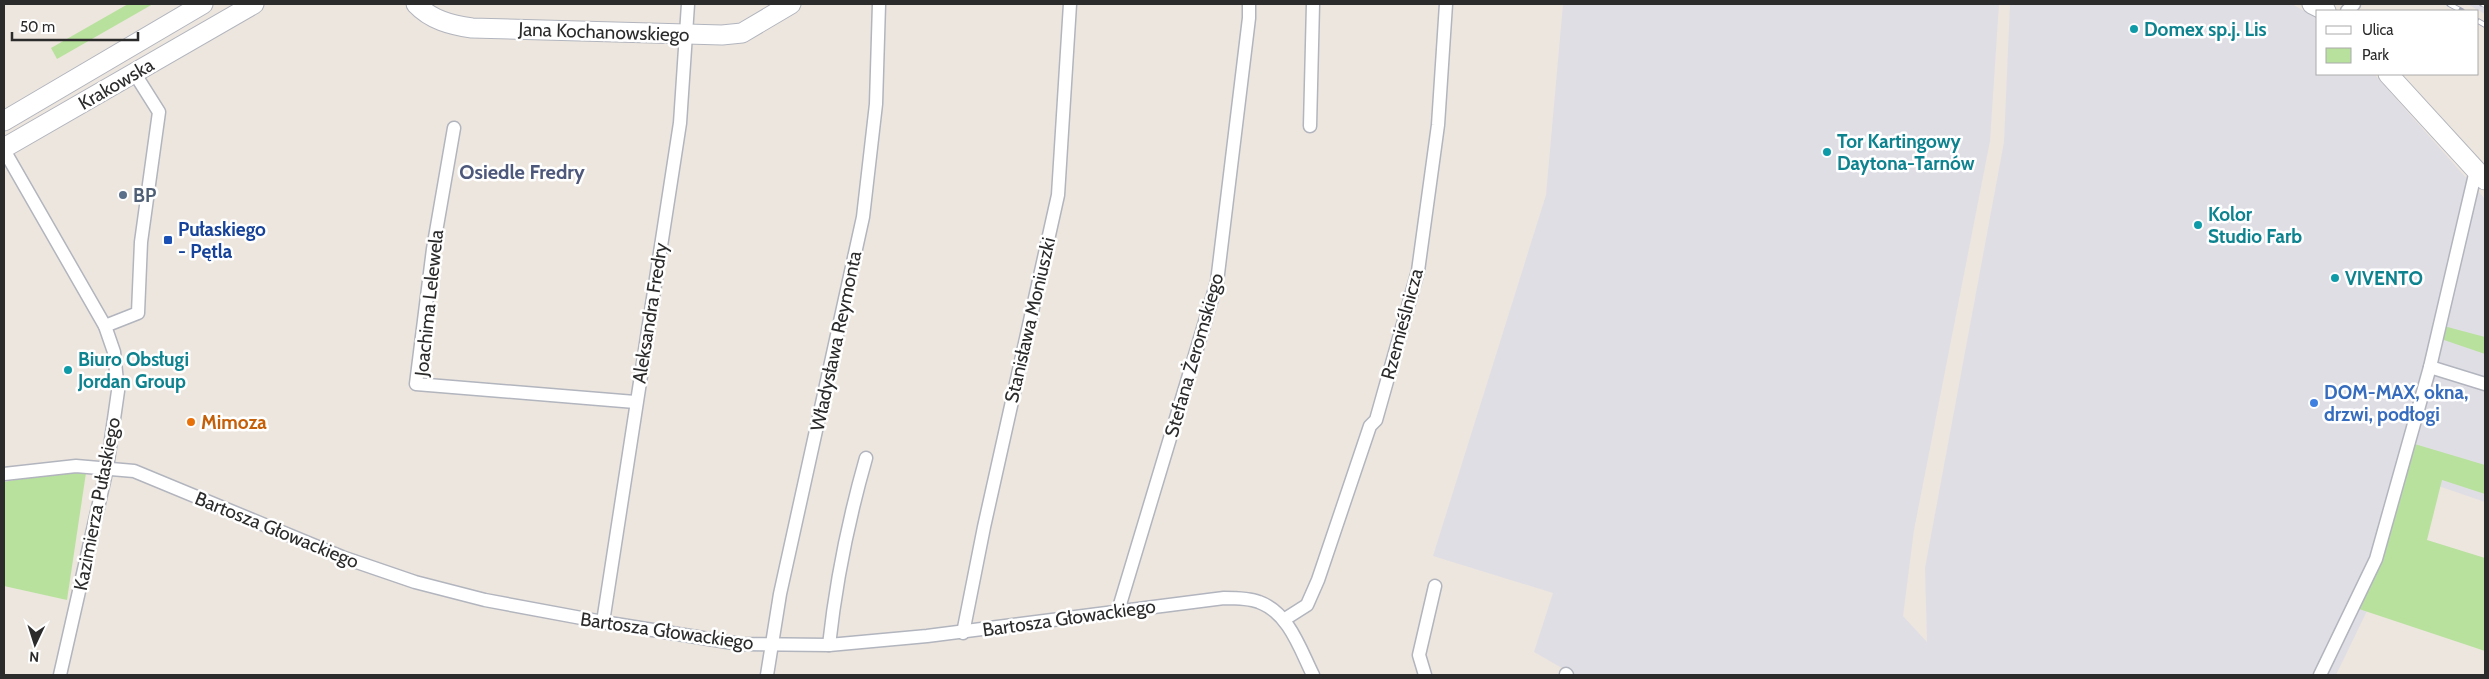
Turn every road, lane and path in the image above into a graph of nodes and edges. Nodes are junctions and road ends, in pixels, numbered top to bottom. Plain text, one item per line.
1 (203, 4) edge
2 (254, 4) edge
3 (416, 4) edge
4 (688, 4) edge
5 (791, 4) edge
6 (879, 4) edge
7 (1070, 4) edge
8 (1249, 4) edge
9 (1313, 4) edge
10 (1446, 4) edge
11 (2312, 4) edge
12 (2324, 10) edge
13 (688, 34) junction
14 (135, 74) junction
15 (2389, 75) edge
16 (4, 121) edge
17 (1310, 126) dead end
18 (454, 128) dead end
19 (4, 149) edge
20 (2481, 175) edge
21 (104, 326) junction
22 (2430, 367) junction
23 (2485, 384) edge
24 (636, 402) junction
25 (866, 458) dead end
26 (108, 468) junction
27 (4, 474) edge
28 (1436, 586) dead end
29 (1118, 612) junction
30 (1285, 619) junction
31 (603, 622) junction
32 (963, 633) junction
33 (771, 645) junction
34 (829, 645) junction
35 (60, 675) edge
36 (766, 675) edge
37 (1313, 675) edge
38 (1425, 675) edge
39 (2320, 675) edge

1 - 16 street, Krakowska
2 - 14 street, Krakowska
3 - 13 street, Jana Kochanowskiego
4 - 13 street, Aleksandra Fredry
5 - 13 street, Jana Kochanowskiego
6 - 33 street, Władysława Reymonta
7 - 32 street, Stanisława Moniuszki
8 - 29 street, Stefana Żeromskiego
9 - 17 street
10 - 30 street, Rzemieślnicza
11 - 12 street
13 - 24 street, Aleksandra Fredry
14 - 19 street, Krakowska
14 - 21 street
15 - 20 street
18 - 24 street, Joachima Lelewela
19 - 21 street, Kazimierza Pułaskiego
20 - 22 street
21 - 26 street, Kazimierza Pułaskiego
22 - 23 street
22 - 39 street
24 - 31 street, Aleksandra Fredry
25 - 34 street
26 - 27 street, Bartosza Głowackiego
26 - 31 street, Bartosza Głowackiego
26 - 35 street, Kazimierza Pułaskiego
28 - 38 street
29 - 30 street, Bartosza Głowackiego
29 - 32 street, Bartosza Głowackiego
30 - 37 street
31 - 33 street, Bartosza Głowackiego
32 - 34 street, Bartosza Głowackiego
33 - 34 street, Bartosza Głowackiego
33 - 36 street, Władysława Reymonta

